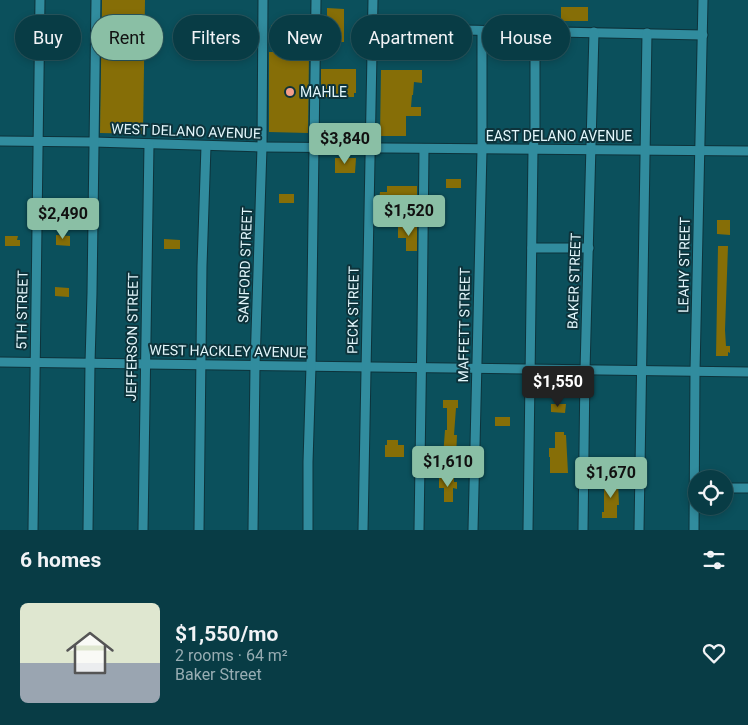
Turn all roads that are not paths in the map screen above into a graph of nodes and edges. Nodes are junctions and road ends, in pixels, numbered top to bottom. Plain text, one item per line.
1 (40, 0) edge
2 (96, 0) edge
3 (263, 0) edge
4 (316, 0) edge
5 (373, 0) edge
6 (703, 0) edge
7 (372, 15) edge
8 (472, 31) edge
9 (482, 31) edge
10 (570, 32) edge
11 (594, 32) junction
12 (647, 33) junction
13 (703, 35) junction
14 (371, 60) edge
15 (482, 60) edge
16 (535, 60) edge
17 (0, 141) edge
18 (38, 141) junction
19 (94, 142) junction
20 (149, 144) junction
21 (206, 146) junction
22 (262, 147) junction
23 (314, 148) junction
24 (370, 148) junction
25 (424, 149) junction
26 (482, 150) junction
27 (533, 150) junction
28 (591, 150) junction
29 (645, 150) junction
30 (700, 151) junction
31 (748, 151) edge
32 (532, 248) junction
33 (588, 248) junction
34 (0, 362) edge
35 (35, 363) junction
36 (90, 363) junction
37 (146, 364) junction
38 (201, 364) junction
39 (255, 365) junction
40 (311, 366) junction
41 (366, 367) junction
42 (422, 368) junction
43 (476, 369) junction
44 (531, 369) junction
45 (585, 370) junction
46 (641, 371) junction
47 (695, 371) junction
48 (748, 372) edge
49 (695, 470) edge
50 (733, 488) edge
51 (748, 488) edge
52 (694, 515) edge
53 (33, 530) edge
54 (88, 530) edge
55 (143, 530) edge
56 (199, 530) edge
57 (253, 530) edge
58 (308, 530) edge
59 (363, 530) edge
60 (418, 530) edge
61 (473, 530) edge
62 (528, 530) edge
63 (584, 530) edge
64 (638, 530) edge
65 (694, 530) edge

1 - 18 street, 5TH STREET
2 - 19 street
3 - 22 street, SANFORD STREET
4 - 23 street
5 - 7 street, PECK STREET
6 - 13 street, LEAHY STREET
8 - 9 street
10 - 11 street
11 - 12 street
11 - 28 street, BAKER STREET
12 - 13 street
12 - 29 street
13 - 30 street, LEAHY STREET
14 - 24 street, PECK STREET
15 - 26 street, MAFFETT STREET
16 - 27 street
17 - 18 street, WEST DELANO AVENUE
18 - 19 street, WEST DELANO AVENUE
18 - 35 street, 5TH STREET
19 - 20 street, WEST DELANO AVENUE
19 - 36 street
20 - 21 street, WEST DELANO AVENUE
20 - 37 street, JEFFERSON STREET
21 - 22 street, WEST DELANO AVENUE
21 - 38 street
22 - 23 street, WEST DELANO AVENUE
22 - 39 street, SANFORD STREET
23 - 24 street, WEST DELANO AVENUE
23 - 40 street
24 - 25 street, EAST DELANO AVENUE
24 - 41 street, PECK STREET
25 - 26 street, EAST DELANO AVENUE
25 - 42 street
26 - 27 street, EAST DELANO AVENUE
26 - 43 street, MAFFETT STREET
27 - 28 street, EAST DELANO AVENUE
27 - 32 street
28 - 29 street, EAST DELANO AVENUE
28 - 33 street, BAKER STREET
29 - 30 street, EAST DELANO AVENUE
29 - 46 street
30 - 31 street, EAST DELANO AVENUE
30 - 47 street, LEAHY STREET
32 - 33 street
32 - 44 street
33 - 45 street, BAKER STREET
34 - 35 street, WEST HACKLEY AVENUE
35 - 36 street, WEST HACKLEY AVENUE
35 - 53 street, 5TH STREET
36 - 37 street, WEST HACKLEY AVENUE
36 - 54 street
37 - 38 street, WEST HACKLEY AVENUE
37 - 55 street, JEFFERSON STREET
38 - 39 street, WEST HACKLEY AVENUE
38 - 56 street
39 - 40 street, WEST HACKLEY AVENUE
39 - 57 street, SANFORD STREET
40 - 41 street, WEST HACKLEY AVENUE
40 - 58 street
41 - 42 street, WEST HACKLEY AVENUE
41 - 59 street, PECK STREET
42 - 43 street, WEST HACKLEY AVENUE
42 - 60 street
43 - 44 street, WEST HACKLEY AVENUE
43 - 61 street, MAFFETT STREET
44 - 45 street, WEST HACKLEY AVENUE
44 - 62 street
45 - 46 street, WEST HACKLEY AVENUE
45 - 63 street, BAKER STREET
46 - 47 street, WEST HACKLEY AVENUE
46 - 64 street
47 - 48 street, WEST HACKLEY AVENUE
47 - 49 street, LEAHY STREET
50 - 51 street
52 - 65 street, LEAHY STREET

